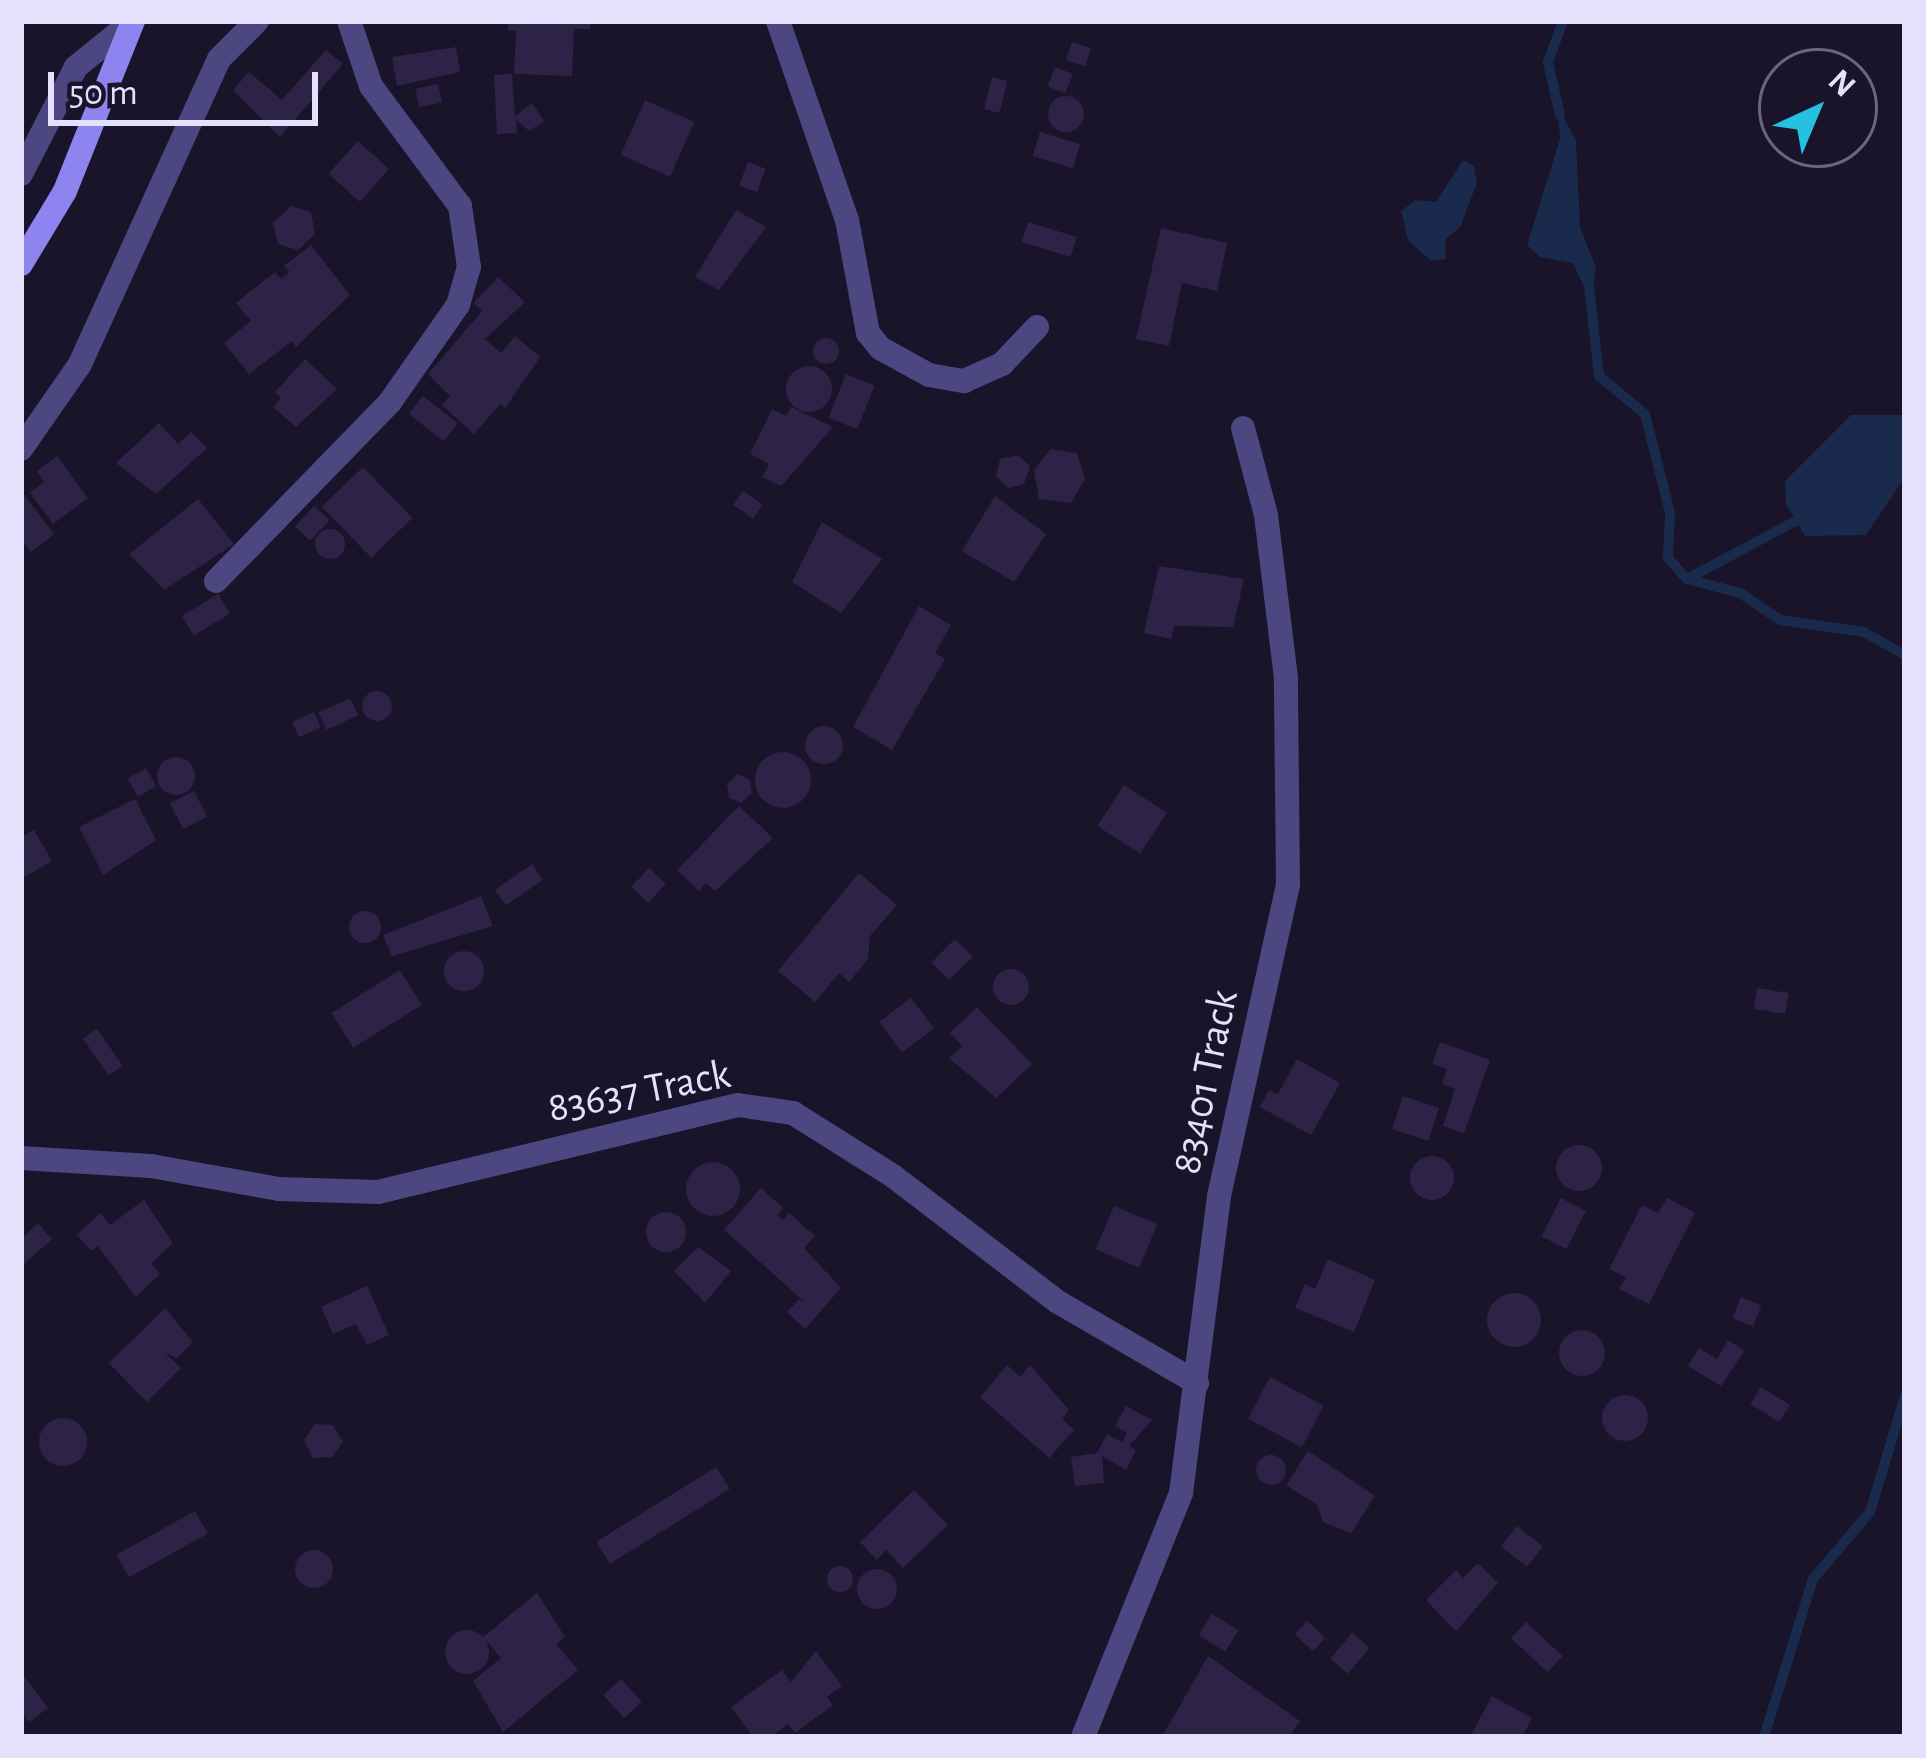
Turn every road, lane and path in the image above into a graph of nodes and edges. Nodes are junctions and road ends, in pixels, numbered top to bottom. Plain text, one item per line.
1 (133, 21) edge
2 (257, 21) edge
3 (349, 21) edge
4 (778, 21) edge
5 (21, 174) edge
6 (21, 264) edge
7 (1036, 327) dead end
8 (1243, 428) dead end
9 (21, 449) edge
10 (216, 581) dead end
11 (21, 1158) edge
12 (1197, 1382) junction
13 (1083, 1737) edge

1 - 5 street
1 - 6 main road
2 - 9 street
3 - 10 street
4 - 7 street
8 - 12 street, 83401 Track
11 - 12 street, 83637 Track
12 - 13 street, 83401 Track

